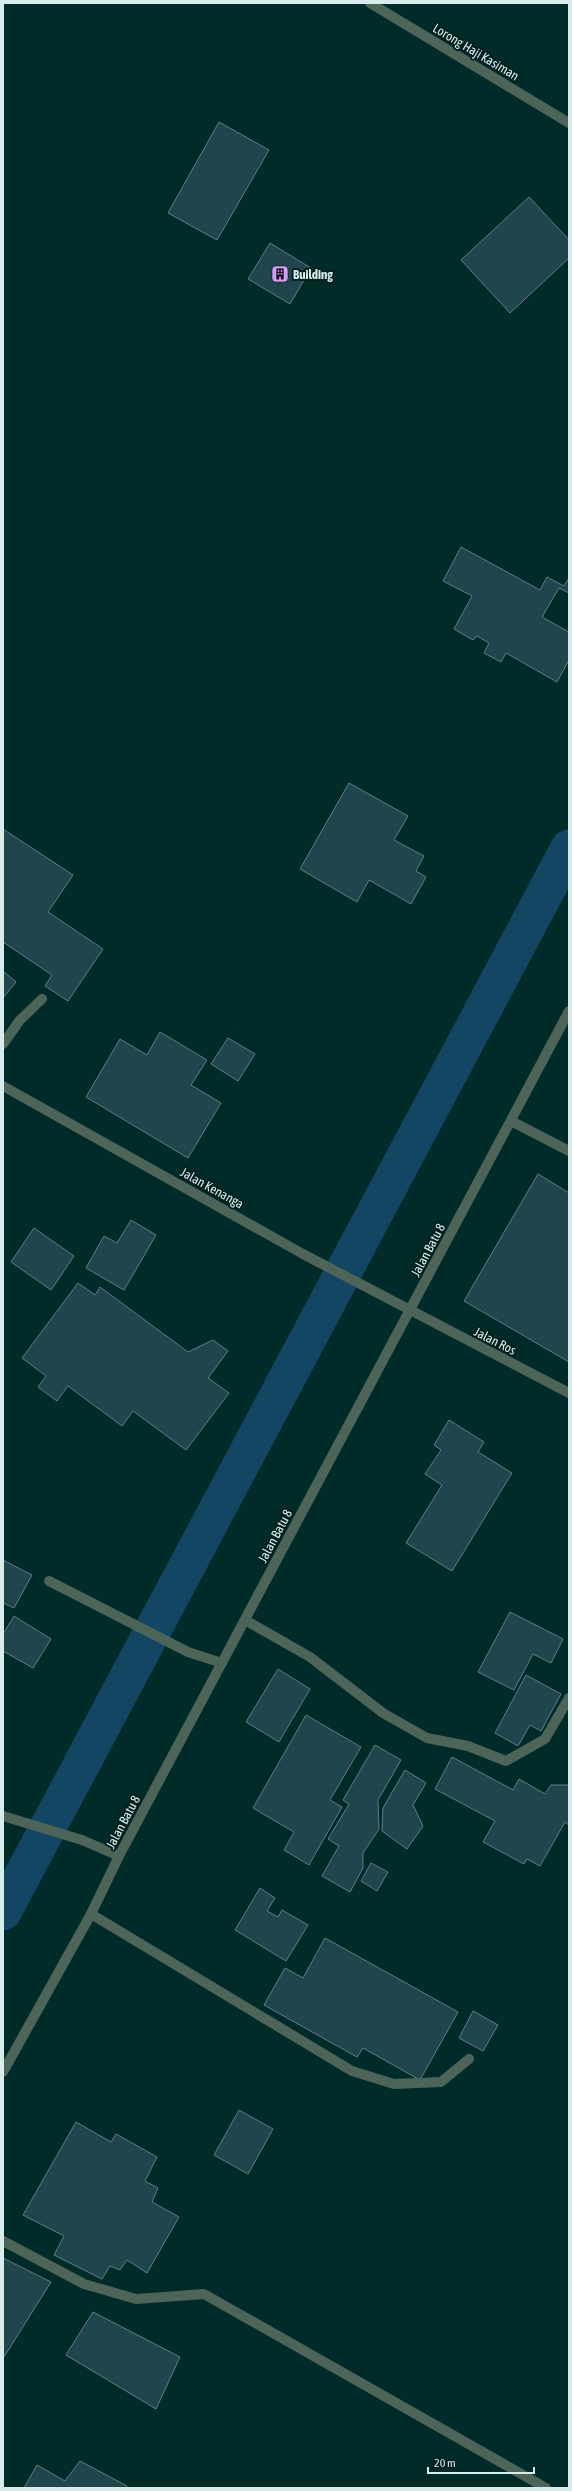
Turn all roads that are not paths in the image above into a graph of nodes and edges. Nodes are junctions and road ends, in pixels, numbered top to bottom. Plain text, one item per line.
1 (370, 3) edge
2 (569, 123) edge
3 (42, 999) dead end
4 (569, 1011) edge
5 (3, 1044) edge
6 (3, 1086) edge
7 (511, 1121) junction
8 (569, 1151) edge
9 (410, 1312) junction
10 (569, 1393) edge
11 (49, 1581) dead end
12 (245, 1620) junction
13 (222, 1663) junction
14 (569, 1698) edge
15 (7, 1817) edge
16 (119, 1856) junction
17 (91, 1914) junction
18 (469, 2059) dead end
19 (3, 2072) edge
20 (3, 2241) edge
21 (546, 2488) edge

1 - 2 street, Lorong Haji Kasiman
3 - 5 street
4 - 7 street, Jalan Batu 8
6 - 9 street, Jalan Kenanga
7 - 8 street
7 - 9 street, Jalan Batu 8
9 - 10 street, Jalan Ros
9 - 12 street, Jalan Batu 8
11 - 13 street
12 - 13 street, Jalan Batu 8
12 - 14 street
13 - 16 street, Jalan Batu 8
15 - 16 street
16 - 17 street, Jalan Batu 8
17 - 18 street
17 - 19 street, Jalan Batu 8
20 - 21 street

